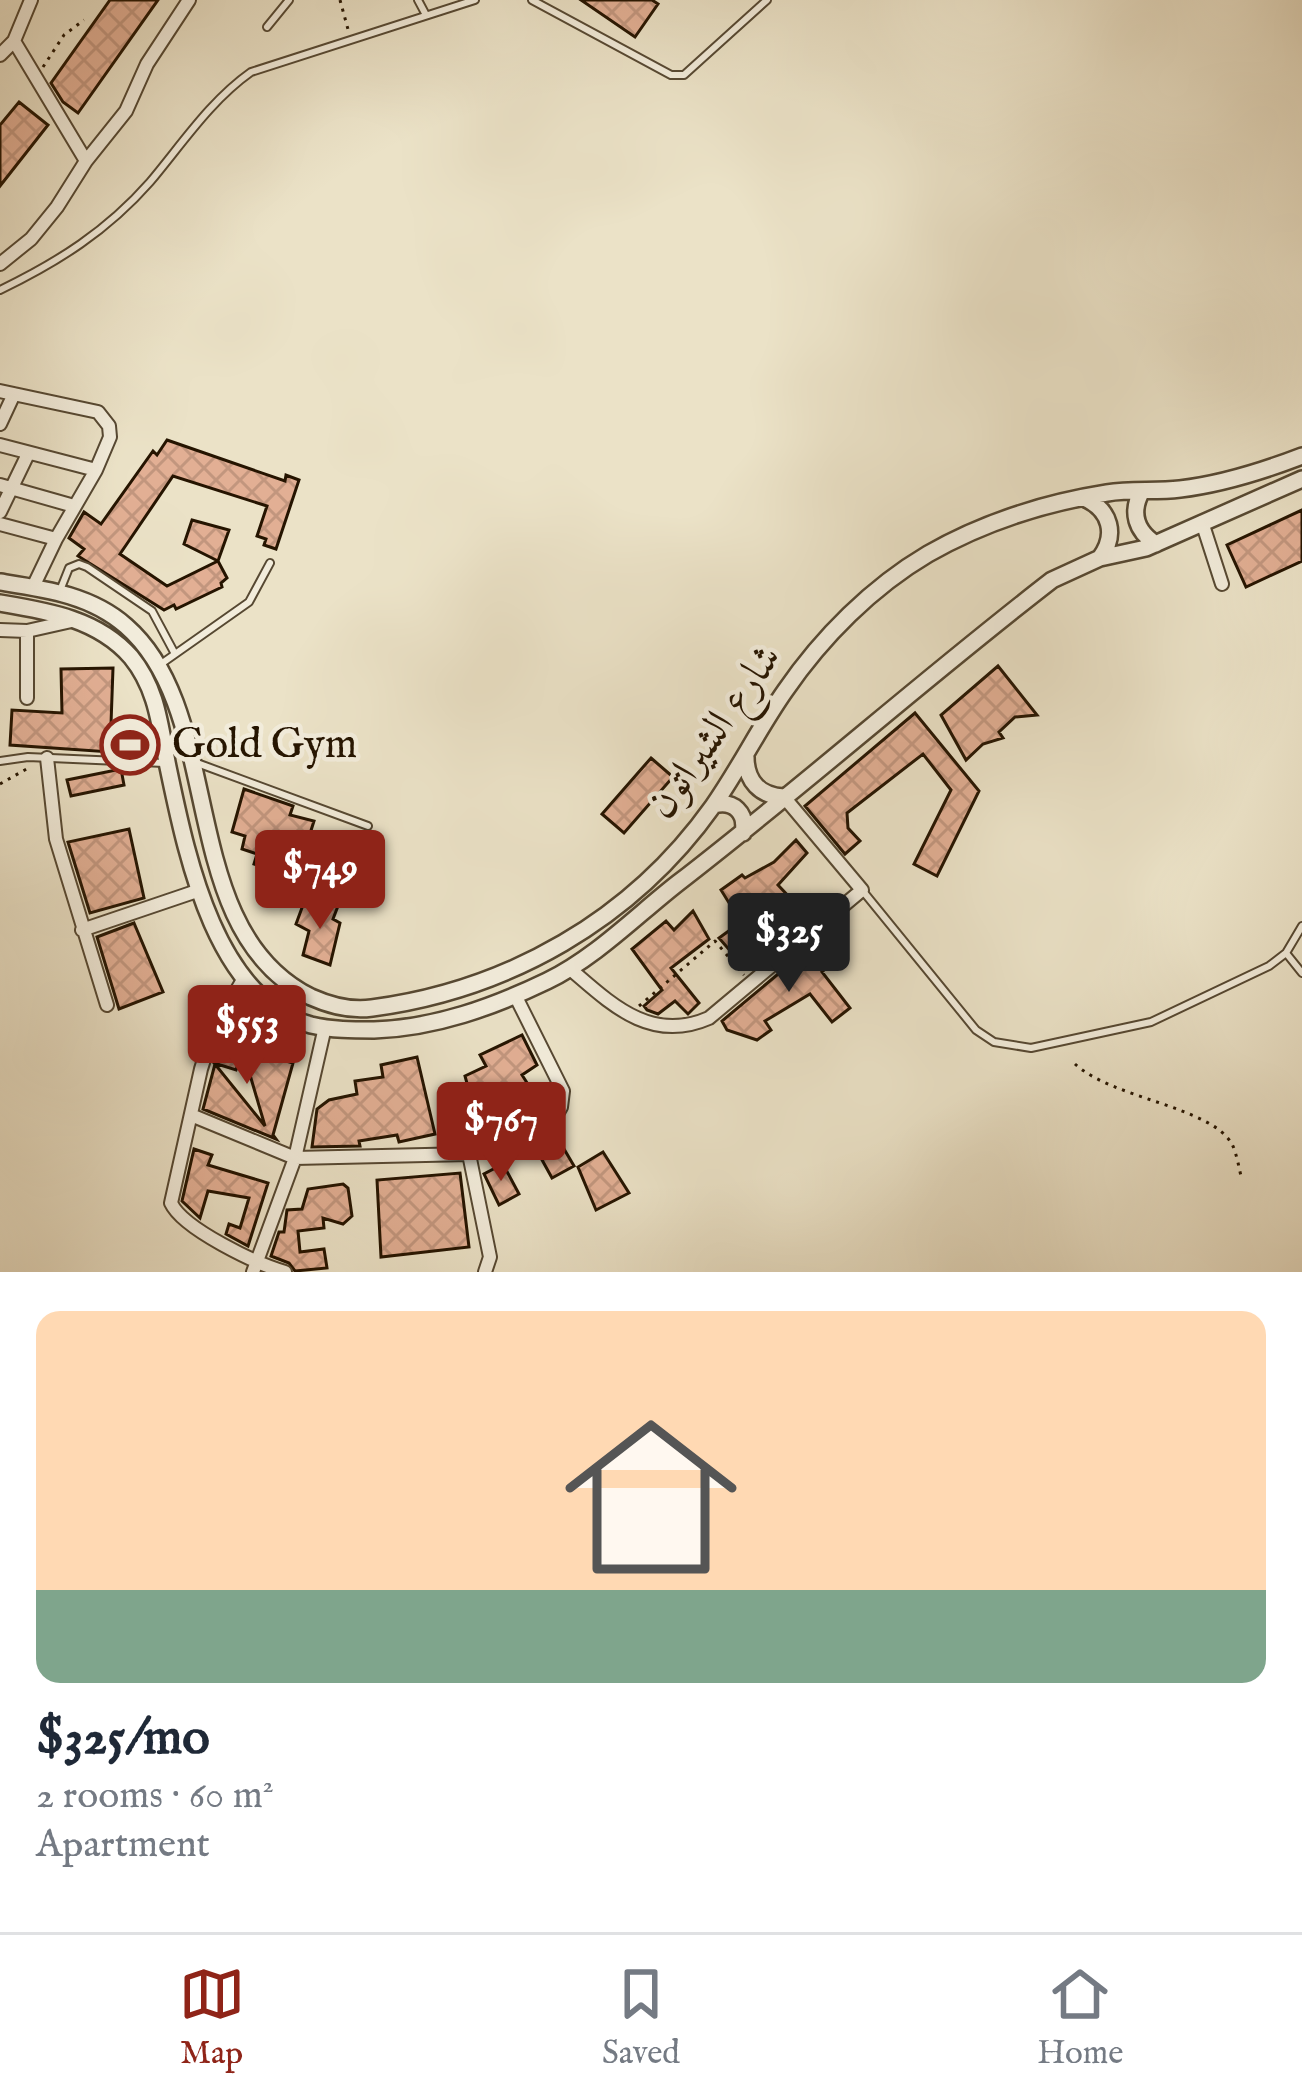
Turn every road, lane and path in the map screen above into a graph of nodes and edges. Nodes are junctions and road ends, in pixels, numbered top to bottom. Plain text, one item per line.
1 (31, 0) edge
2 (190, 0) edge
3 (290, 0) edge
4 (340, 0) edge
5 (418, 0) edge
6 (475, 0) edge
7 (532, 0) edge
8 (767, 0) edge
9 (425, 15) junction
10 (84, 20) dead end
11 (267, 27) dead end
12 (14, 41) junction
13 (352, 42) junction
14 (0, 55) edge
15 (38, 80) junction
16 (86, 161) junction
17 (0, 263) edge
18 (0, 290) edge
19 (7, 393) edge
20 (0, 424) edge
21 (0, 446) edge
22 (28, 454) junction
23 (1302, 456) edge
24 (96, 470) junction
25 (1302, 479) edge
26 (6, 487) edge
27 (1142, 491) junction
28 (1082, 497) junction
29 (74, 506) junction
30 (0, 512) edge
31 (1202, 522) junction
32 (0, 524) edge
33 (56, 539) junction
34 (1156, 544) junction
35 (1100, 558) junction
36 (270, 563) dead end
37 (0, 582) edge
38 (1222, 584) dead end
39 (34, 587) junction
40 (60, 592) junction
41 (0, 603) edge
42 (78, 620) junction
43 (0, 630) edge
44 (27, 631) junction
45 (175, 654) junction
46 (160, 665) junction
47 (27, 698) dead end
48 (746, 757) junction
49 (47, 758) junction
50 (0, 761) edge
51 (190, 761) junction
52 (167, 763) junction
53 (0, 784) edge
54 (784, 797) junction
55 (714, 805) junction
56 (368, 826) dead end
57 (742, 833) junction
58 (200, 890) junction
59 (862, 890) junction
60 (1302, 926) edge
61 (82, 930) junction
62 (1286, 953) junction
63 (569, 968) junction
64 (1302, 973) edge
65 (244, 979) junction
66 (749, 981) junction
67 (515, 995) junction
68 (107, 1005) dead end
69 (627, 1018) junction
70 (326, 1027) junction
71 (1075, 1064) dead end
72 (190, 1115) junction
73 (469, 1154) junction
74 (295, 1158) junction
75 (1241, 1180) dead end
76 (255, 1268) edge
77 (285, 1272) edge
78 (485, 1272) edge

1 - 12 street
2 - 16 street
3 - 11 lane
4 - 13 path
5 - 9 lane
6 - 9 lane
7 - 8 lane
9 - 13 lane
10 - 15 path
12 - 14 street
12 - 15 street
13 - 18 lane
15 - 16 street
16 - 17 street
19 - 20 street
19 - 24 street
21 - 22 street
22 - 24 street
22 - 26 street
23 - 27 street, شارع الشيراتون
24 - 29 street
25 - 31 street, شارع الشيراتون
26 - 29 street
26 - 30 street
27 - 28 street, شارع الشيراتون
27 - 34 street
28 - 35 street
28 - 48 street, شارع الشيراتون
29 - 33 street
31 - 34 street, شارع الشيراتون
31 - 38 street
32 - 33 street
33 - 39 street
34 - 35 street, شارع الشيراتون
35 - 54 street, شارع الشيراتون
36 - 45 lane
37 - 39 street, شارع الشيراتون
39 - 40 street, شارع الشيراتون
40 - 45 lane
40 - 46 street, شارع الشيراتون
41 - 42 street, شارع الشيراتون
42 - 44 street
42 - 52 street, شارع الشيراتون
43 - 44 street
44 - 47 street
45 - 46 lane
46 - 51 street, شارع الشيراتون
48 - 54 street
48 - 55 street, شارع الشيراتون
49 - 50 lane
49 - 52 lane
49 - 53 path
49 - 61 street
51 - 55 street, شارع الشيراتون
51 - 56 lane
52 - 58 street, شارع الشيراتون
54 - 57 street, شارع الشيراتون
54 - 59 street
55 - 57 street
57 - 63 street, شارع الشيراتون
58 - 61 street
58 - 65 street, شارع الشيراتون
59 - 62 lane
59 - 66 street
60 - 62 lane
61 - 68 street
62 - 64 lane
63 - 67 street, شارع الشيراتون
63 - 69 street
65 - 70 street, شارع الشيراتون
65 - 72 street
66 - 69 street
66 - 69 path
67 - 70 street, شارع الشيراتون
67 - 73 street
70 - 74 street
71 - 75 path
72 - 74 street
72 - 76 street
73 - 74 street
73 - 78 street
74 - 76 street
76 - 77 street

